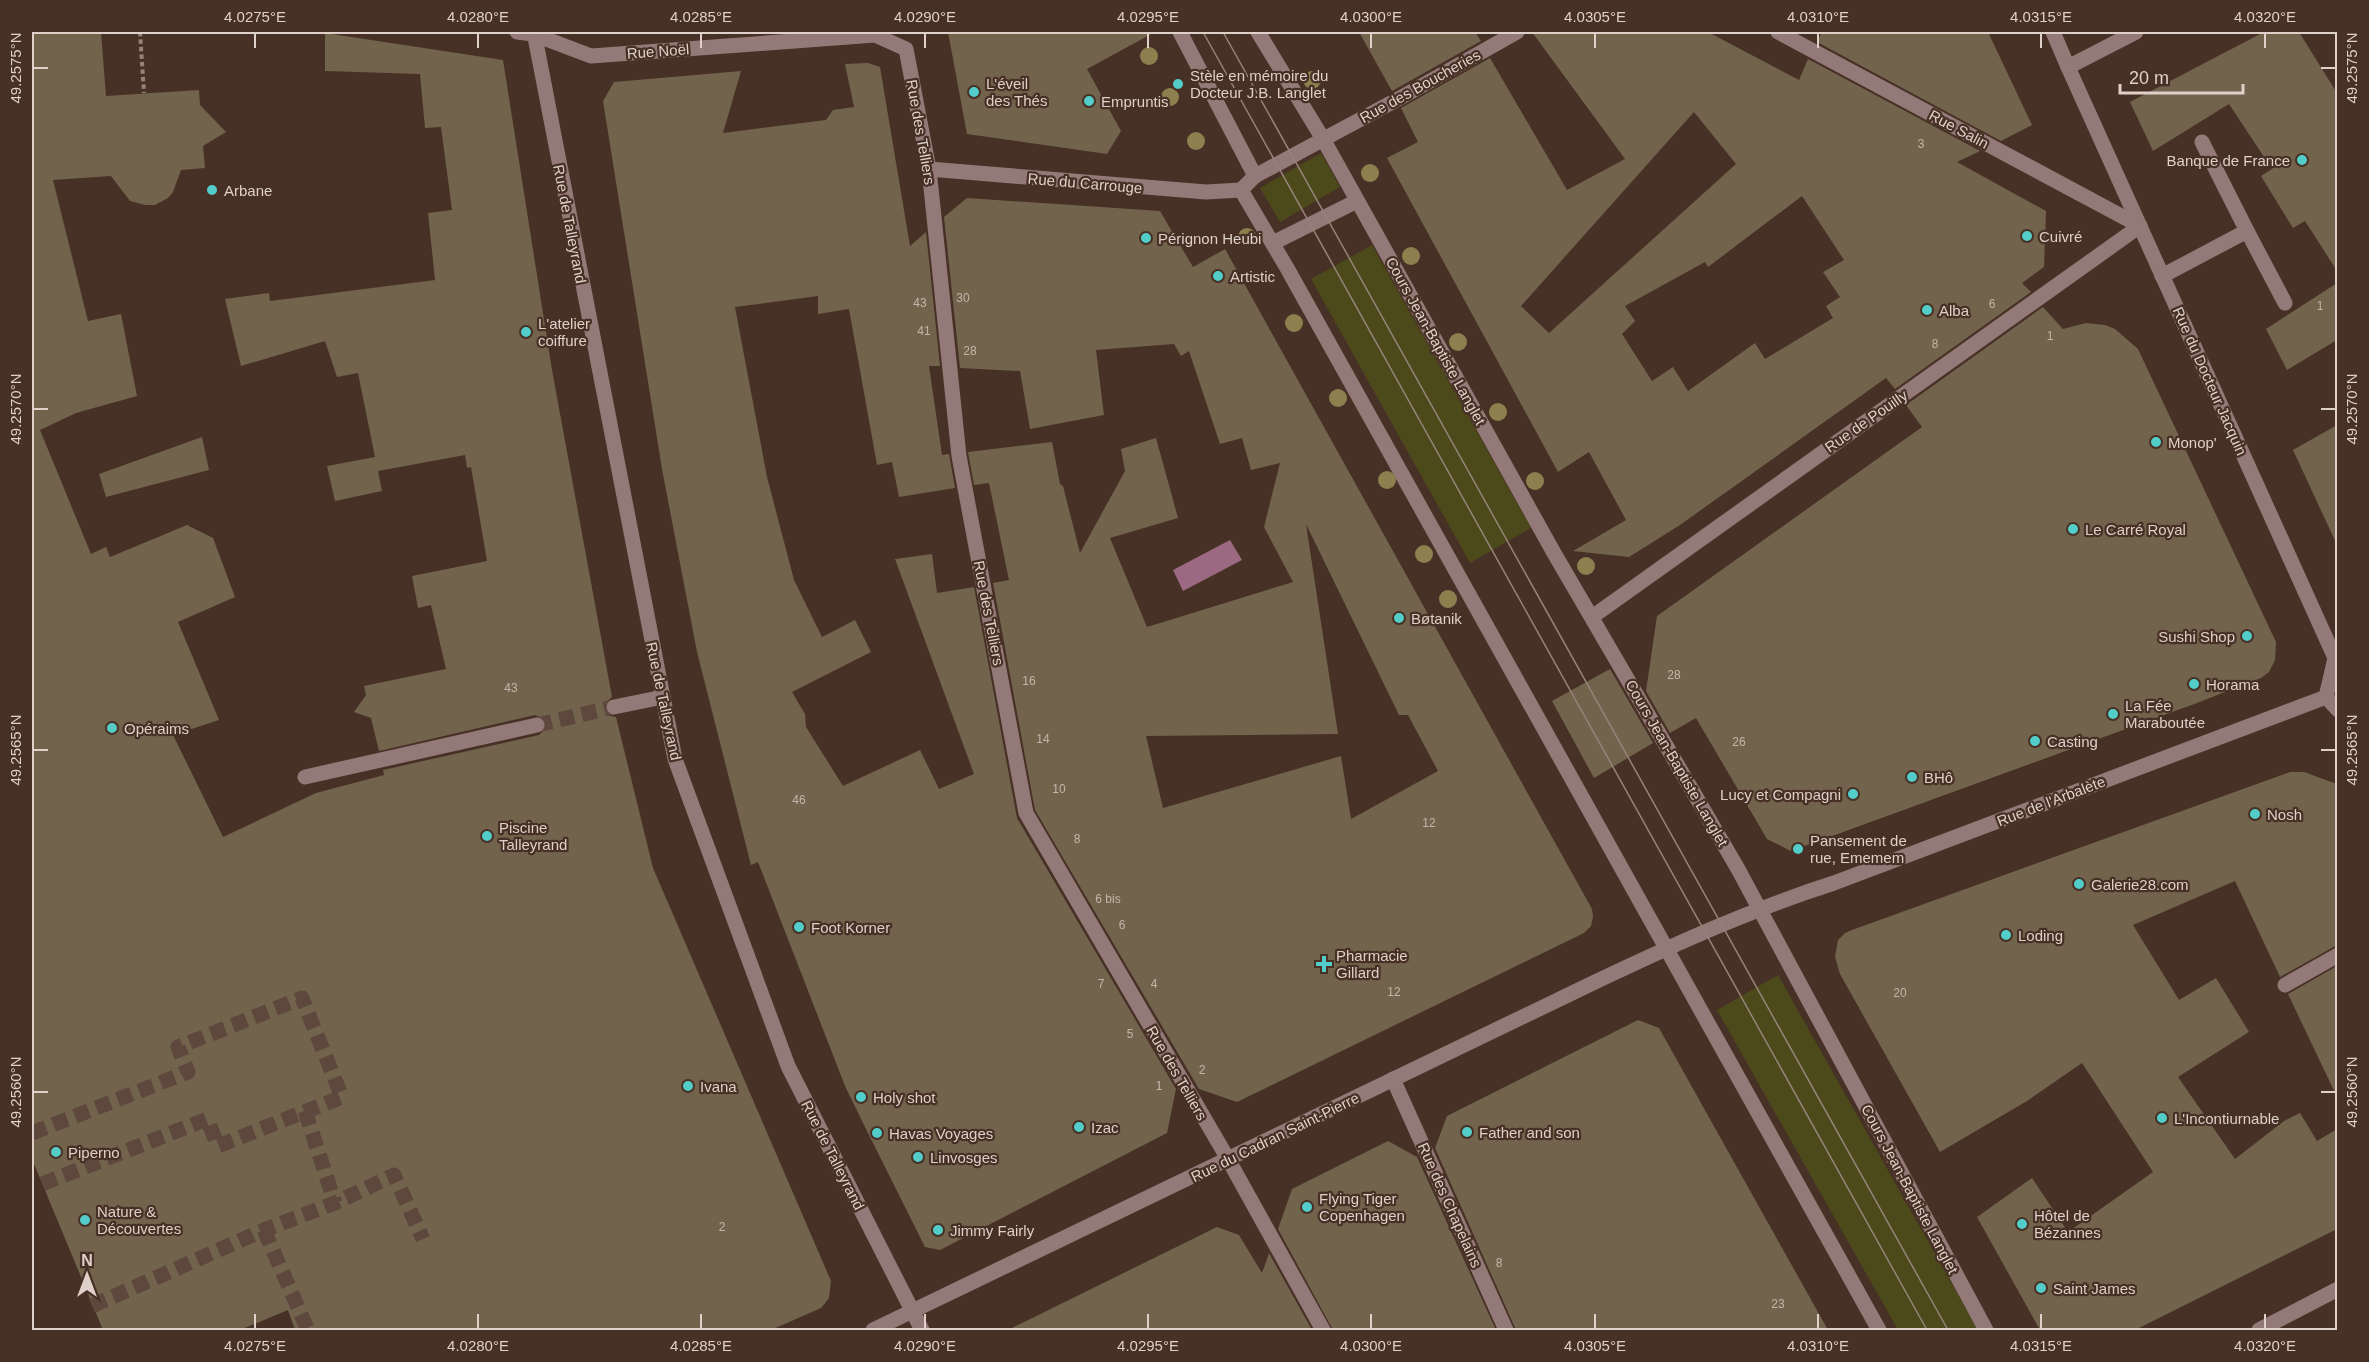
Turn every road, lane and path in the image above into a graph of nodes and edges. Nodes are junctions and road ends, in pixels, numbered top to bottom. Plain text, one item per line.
1 (140, 32) edge
2 (517, 32) edge
3 (1180, 32) edge
4 (1258, 32) edge
5 (1517, 32) edge
6 (1778, 32) edge
7 (2053, 32) edge
8 (2136, 32) edge
9 (534, 33) edge
10 (875, 33) edge
11 (2068, 67) junction
12 (144, 93) dead end
13 (1323, 139) junction
14 (2202, 142) dead end
15 (929, 169) junction
16 (1255, 176) junction
17 (1241, 190) junction
18 (1358, 201) junction
19 (2140, 226) junction
20 (2247, 231) junction
21 (1274, 243) junction
22 (2162, 276) junction
23 (2285, 303) dead end
24 (1592, 617) junction
25 (663, 697) junction
26 (2326, 697) junction
27 (614, 707) tunnel mouth
28 (2337, 710) edge
29 (537, 724) tunnel mouth
30 (305, 777) dead end
31 (1759, 909) junction
32 (1667, 948) junction
33 (2337, 956) edge
34 (2285, 985) dead end
35 (1393, 1079) junction
36 (1228, 1159) junction
37 (2337, 1289) edge
38 (911, 1312) junction
39 (873, 1330) edge
40 (922, 1330) edge
41 (1323, 1330) edge
42 (1506, 1330) edge
43 (1879, 1330) edge
44 (1986, 1330) edge
45 (2259, 1330) edge

1 - 12 path
2 - 9 street, Rue Noël
3 - 16 street
4 - 13 street, Cours Jean-Baptiste Langlet
5 - 13 street, Rue des Boucheries
6 - 19 street, Rue Salin
7 - 11 street, Rue du Docteur Jacquin
8 - 11 street
9 - 10 street, Rue Noël
9 - 25 street, Rue de Talleyrand
10 - 15 street, Rue des Telliers
11 - 19 street, Rue du Docteur Jacquin
13 - 16 street
13 - 18 street, Cours Jean-Baptiste Langlet
14 - 20 street
15 - 17 street, Rue du Carrouge
15 - 36 street, Rue des Telliers
16 - 17 street
17 - 21 street
18 - 21 street
18 - 24 street, Cours Jean-Baptiste Langlet
19 - 22 street, Rue du Docteur Jacquin
19 - 24 street, Rue de Pouilly
20 - 22 street
20 - 23 street
21 - 32 street
22 - 26 street, Rue du Docteur Jacquin
24 - 31 street, Cours Jean-Baptiste Langlet
25 - 27 street
25 - 38 street, Rue de Talleyrand
26 - 28 street
26 - 31 street, Rue de l'Arbalète
29 - 30 street
31 - 32 street, Rue de l'Arbalète
31 - 44 street, Cours Jean-Baptiste Langlet
32 - 35 street, Rue du Cadran Saint-Pierre
32 - 43 street
33 - 34 street
35 - 36 street, Rue du Cadran Saint-Pierre
35 - 42 street, Rue des Chapelains
36 - 38 street, Rue du Cadran Saint-Pierre
36 - 41 street, Rue des Telliers
37 - 45 street
38 - 39 street, Rue du Cadran Saint-Pierre
38 - 40 street, Rue de Talleyrand

